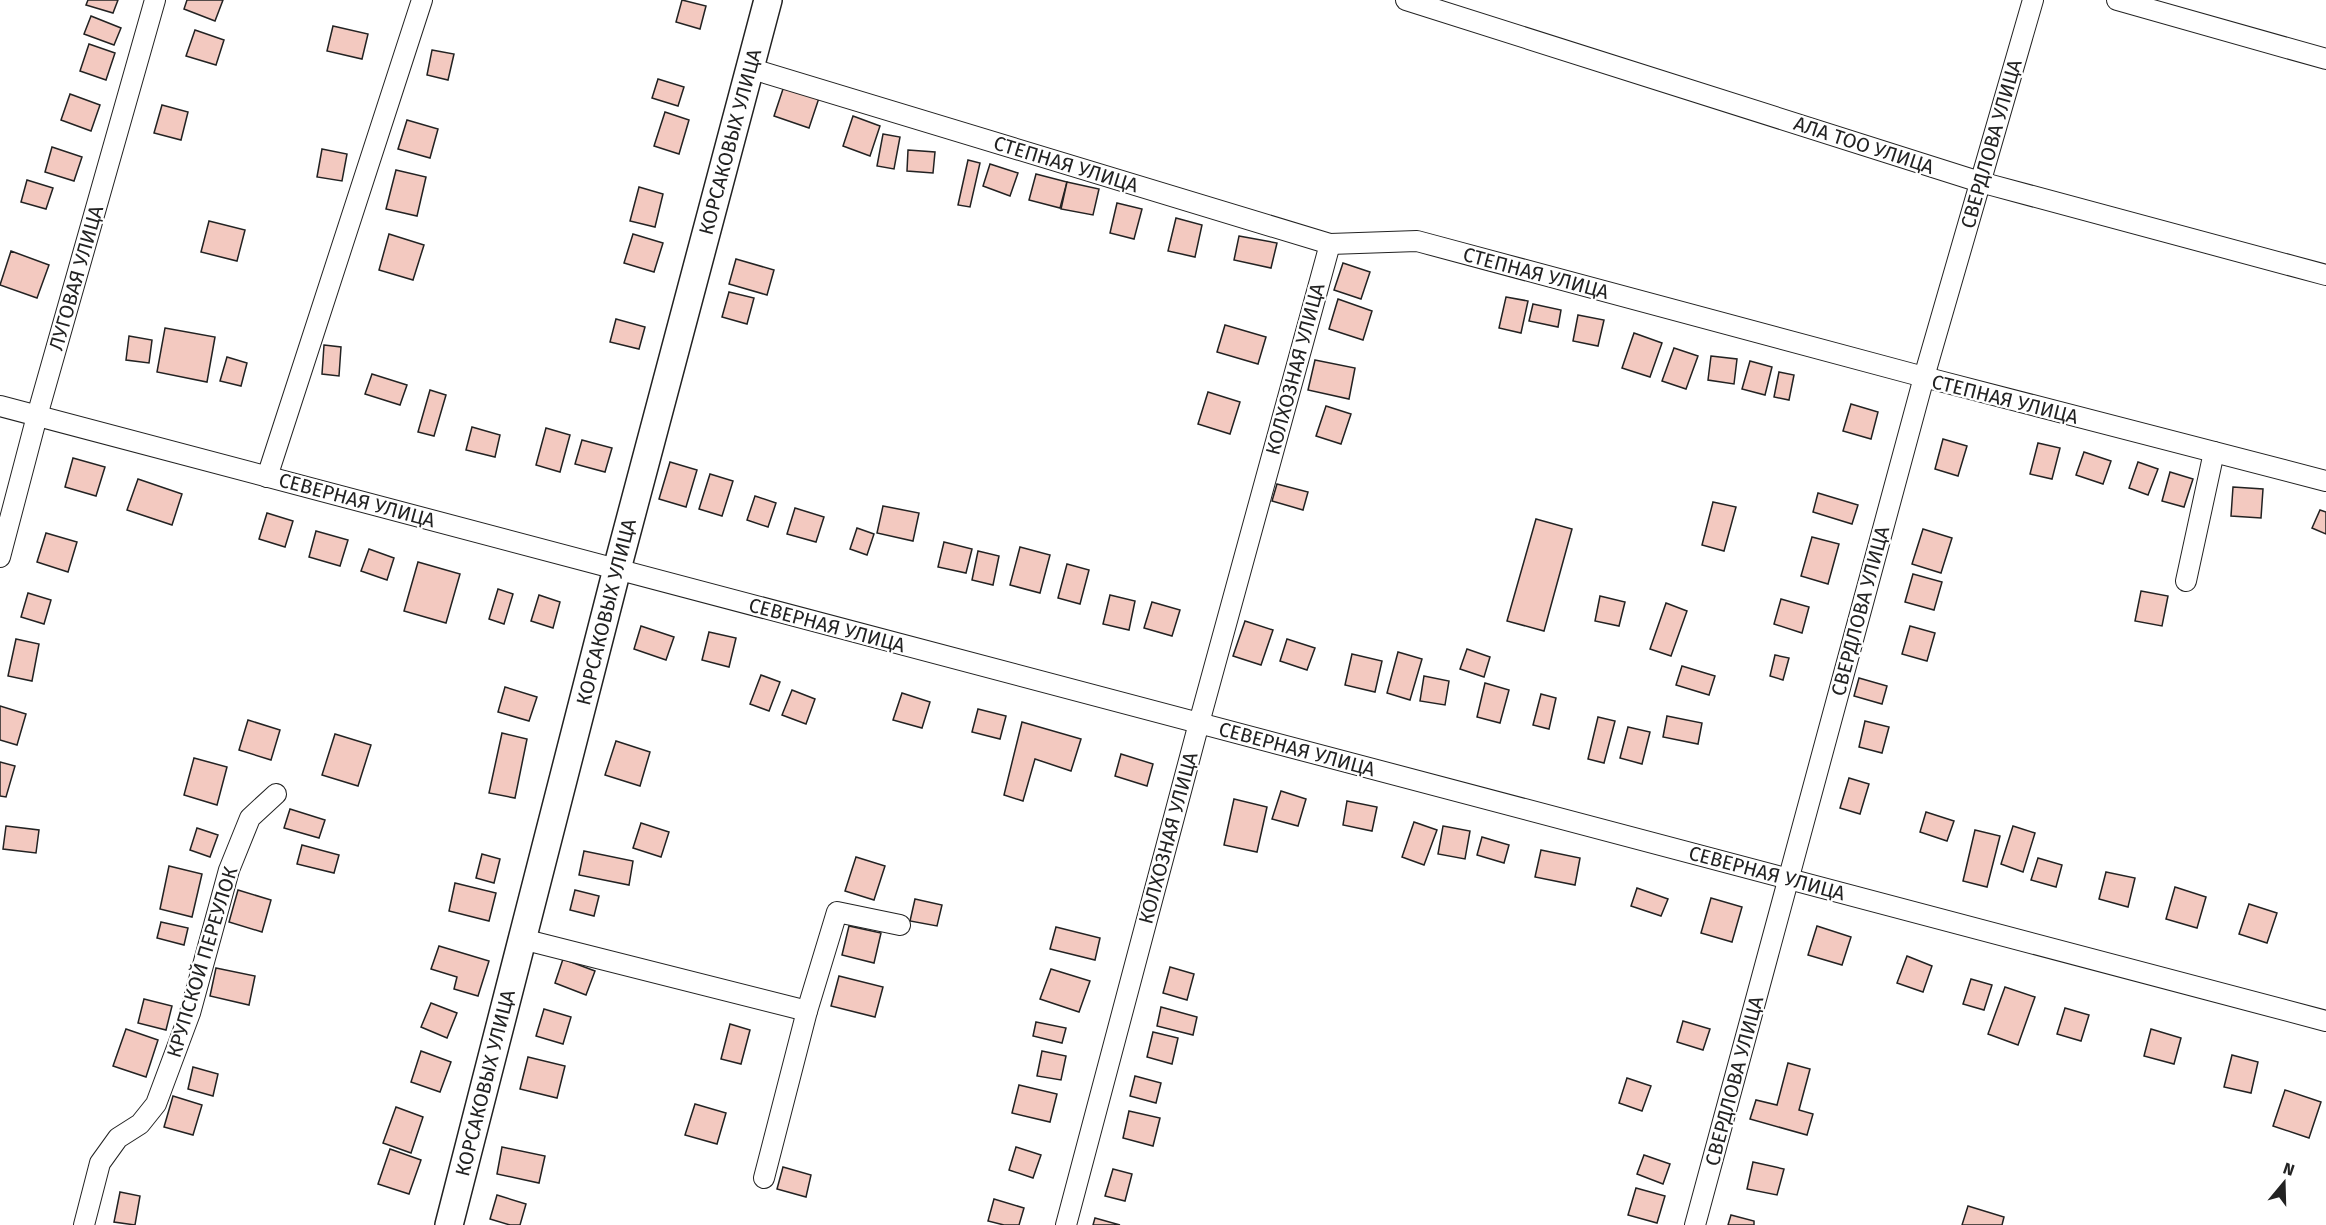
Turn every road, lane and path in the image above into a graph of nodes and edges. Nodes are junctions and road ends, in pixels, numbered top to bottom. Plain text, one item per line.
1 (155, 0) edge
2 (422, 0) edge
3 (768, 0) edge
4 (1406, 0) edge
5 (2033, 0) edge
6 (2117, 0) edge
7 (2326, 59) edge
8 (749, 68) junction
9 (1980, 182) junction
10 (1330, 244) junction
11 (2326, 275) edge
12 (1924, 378) junction
13 (0, 406) edge
14 (38, 416) junction
15 (2214, 452) junction
16 (267, 477) junction
17 (2326, 482) edge
18 (0, 557) edge
19 (617, 569) junction
20 (2186, 581) dead end
21 (1199, 723) junction
22 (276, 794) dead end
23 (1788, 879) junction
24 (900, 925) dead end
25 (522, 939) junction
26 (807, 1011) junction
27 (2326, 1021) edge
28 (764, 1179) dead end
29 (84, 1225) edge
30 (449, 1225) edge
31 (1066, 1225) edge
32 (1695, 1225) edge

1 - 14 street, ЛУГОВАЯ УЛИЦА
2 - 16 street, СЕВЕРНАЯ УЛИЦА
3 - 8 street, КОРСАКОВЫХ УЛИЦА
4 - 9 street, АЛА ТОО УЛИЦА
5 - 9 street, СВЕРДЛОВА УЛИЦА
6 - 7 street
8 - 10 street, СТЕПНАЯ УЛИЦА
8 - 19 street, КОРСАКОВЫХ УЛИЦА
9 - 11 street, АЛА ТОО УЛИЦА
9 - 12 street, СВЕРДЛОВА УЛИЦА
10 - 12 street, СТЕПНАЯ УЛИЦА
10 - 21 street, КОЛХОЗНАЯ УЛИЦА
12 - 15 street, СТЕПНАЯ УЛИЦА
12 - 23 street, СВЕРДЛОВА УЛИЦА
13 - 14 street, СЕВЕРНАЯ УЛИЦА
14 - 16 street, СЕВЕРНАЯ УЛИЦА
14 - 18 street, ЛУГОВАЯ УЛИЦА
15 - 17 street, СТЕПНАЯ УЛИЦА
15 - 20 street
16 - 19 street, СЕВЕРНАЯ УЛИЦА
19 - 21 street, СЕВЕРНАЯ УЛИЦА
19 - 25 street, КОРСАКОВЫХ УЛИЦА
21 - 23 street, СЕВЕРНАЯ УЛИЦА
21 - 31 street, КОЛХОЗНАЯ УЛИЦА
22 - 29 street, КРУПСКОЙ ПЕРЕУЛОК
23 - 27 street, СЕВЕРНАЯ УЛИЦА
23 - 32 street, СВЕРДЛОВА УЛИЦА
24 - 26 street
25 - 26 street
25 - 30 street, КОРСАКОВЫХ УЛИЦА
26 - 28 street

